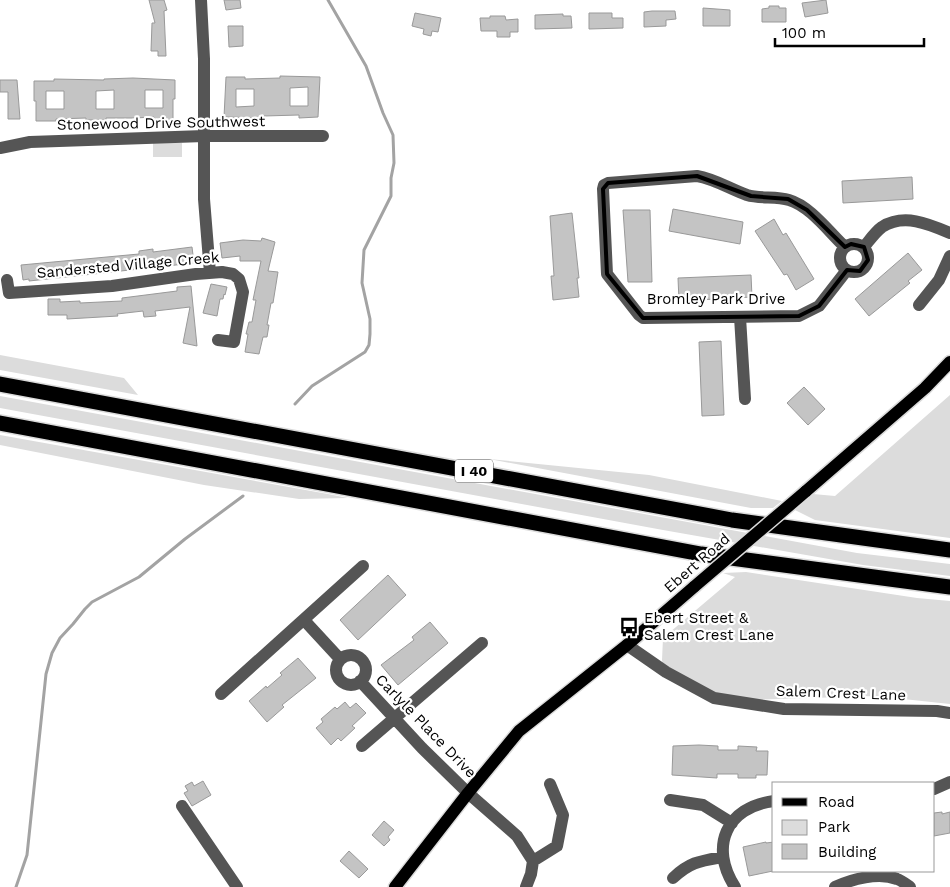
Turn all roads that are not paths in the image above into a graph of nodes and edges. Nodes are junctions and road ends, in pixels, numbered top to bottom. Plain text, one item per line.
1 (201, 0) edge
2 (204, 136) junction
3 (323, 136) dead end
4 (0, 148) edge
5 (950, 233) edge
6 (845, 246) junction
7 (864, 247) junction
8 (950, 256) edge
9 (846, 270) junction
10 (210, 273) junction
11 (7, 280) dead end
12 (919, 304) dead end
13 (740, 317) junction
14 (218, 340) dead end
15 (950, 362) edge
16 (0, 384) edge
17 (745, 399) dead end
18 (0, 423) edge
19 (950, 550) edge
20 (363, 566) dead end
21 (950, 587) edge
22 (304, 620) junction
23 (482, 642) dead end
24 (627, 645) junction
25 (340, 659) junction
26 (360, 681) junction
27 (221, 694) dead end
28 (950, 713) edge
29 (394, 718) junction
30 (362, 746) dead end
31 (950, 782) edge
32 (550, 784) dead end
33 (935, 789) edge
34 (468, 793) junction
35 (670, 800) dead end
36 (772, 801) edge
37 (182, 806) dead end
38 (732, 823) junction
39 (723, 857) junction
40 (533, 861) junction
41 (672, 878) dead end
42 (528, 886) edge
43 (237, 887) edge
44 (395, 887) edge
45 (736, 887) edge
46 (835, 887) edge
47 (910, 887) edge

1 - 2 street
2 - 3 street, Stonewood Drive Southwest
2 - 4 street, Stonewood Drive Southwest
2 - 10 street
5 - 7 street
6 - 7 street
6 - 9 street
6 - 13 street, Bromley Park Drive
7 - 9 street
8 - 12 street
9 - 13 street, Bromley Park Drive
10 - 11 street, Sandersted Village Creek
10 - 14 street, Sandersted Village Creek
13 - 17 street
15 - 24 main road, Ebert Road, bridge
16 - 19 highway, I 40
18 - 21 highway
20 - 22 street
22 - 25 street
22 - 27 street
23 - 29 street
24 - 28 street, Salem Crest Lane
24 - 34 main road, Ebert Road
25 - 26 street
25 - 26 street
26 - 29 street, Carlyle Place Drive
29 - 30 street
29 - 34 street, Carlyle Place Drive
31 - 33 street
32 - 40 street
34 - 40 street, Carlyle Place Drive
34 - 44 main road, Ebert Road
35 - 38 street
36 - 38 street
37 - 43 street
38 - 39 street
39 - 41 street
39 - 45 street
40 - 42 street
46 - 47 street

